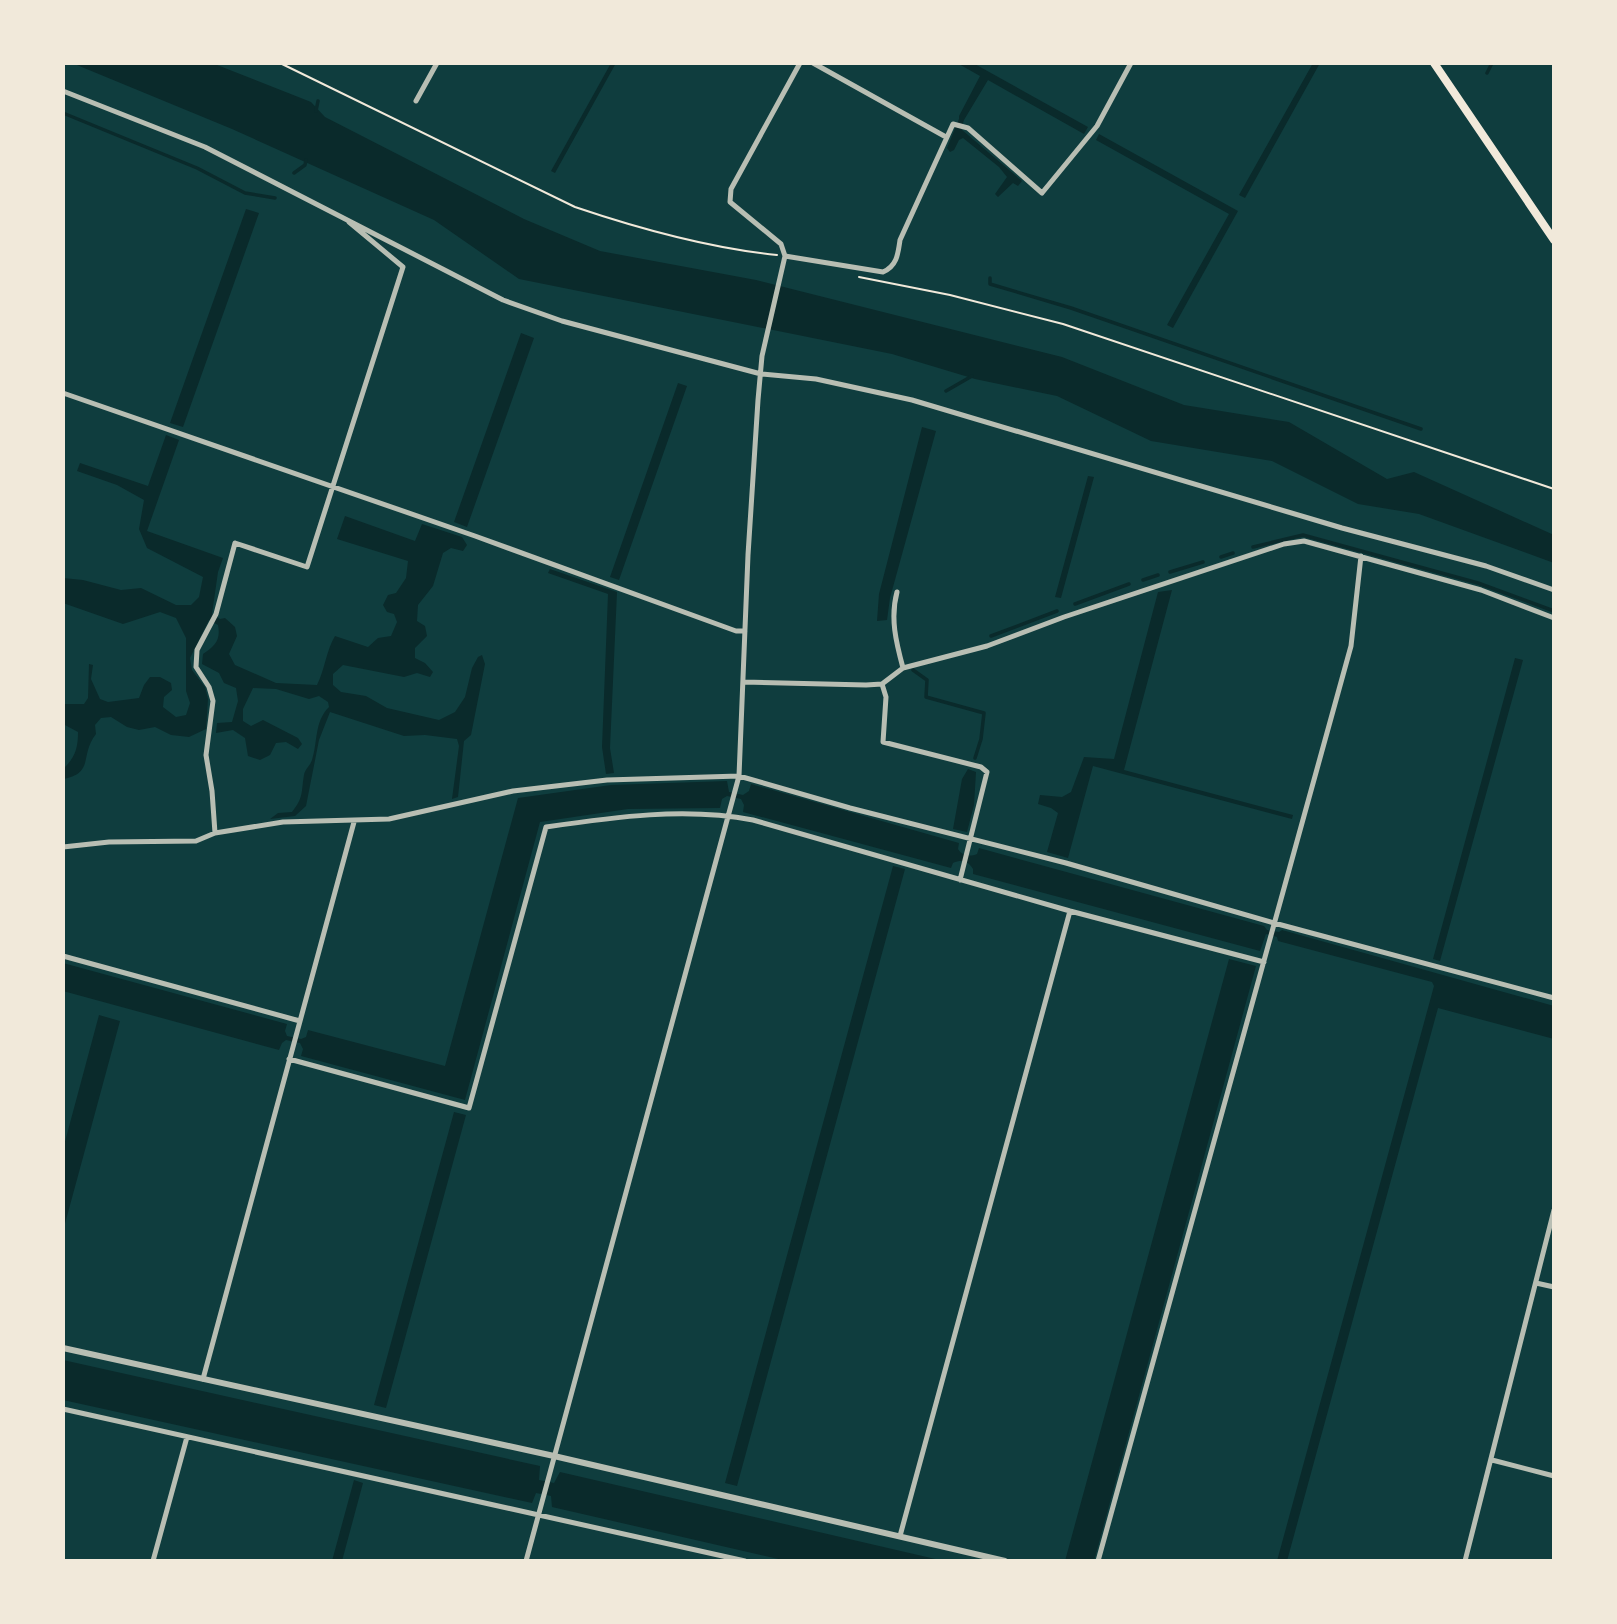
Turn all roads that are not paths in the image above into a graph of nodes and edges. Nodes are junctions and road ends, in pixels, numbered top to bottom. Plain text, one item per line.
1 (437, 63) edge
2 (800, 63) edge
3 (813, 63) edge
4 (1132, 63) edge
5 (1434, 63) edge
6 (63, 91) edge
7 (416, 101) dead end
8 (946, 137) junction
9 (342, 215) junction
10 (1554, 240) edge
11 (785, 256) junction
12 (761, 374) junction
13 (63, 393) edge
14 (333, 487) junction
15 (1361, 556) junction
16 (1554, 590) edge
17 (897, 592) dead end
18 (1554, 618) edge
19 (745, 631) junction
20 (903, 668) junction
21 (744, 682) junction
22 (882, 684) junction
23 (739, 776) junction
24 (730, 816) junction
25 (354, 822) junction
26 (215, 833) junction
27 (972, 839) junction
28 (63, 847) edge
29 (960, 880) junction
30 (1070, 911) junction
31 (1273, 926) junction
32 (63, 956) edge
33 (1264, 962) junction
34 (1554, 999) edge
35 (300, 1021) junction
36 (289, 1059) junction
37 (1554, 1210) edge
38 (1536, 1283) junction
39 (1554, 1287) edge
40 (63, 1348) edge
41 (203, 1379) junction
42 (63, 1409) edge
43 (187, 1437) junction
44 (554, 1456) junction
45 (1492, 1460) junction
46 (1554, 1476) edge
47 (539, 1514) junction
48 (900, 1536) junction
49 (153, 1561) edge
50 (526, 1561) edge
51 (745, 1561) edge
52 (1005, 1561) edge
53 (1098, 1561) edge
54 (1465, 1561) edge

1 - 7 street
2 - 11 street
3 - 8 street
4 - 8 street
5 - 10 main road
6 - 9 street
8 - 11 street
9 - 12 street
9 - 14 street
11 - 12 street
12 - 16 street
12 - 19 street
13 - 14 street
14 - 19 street
14 - 26 street
15 - 18 street
15 - 20 street
15 - 31 street
17 - 20 street
19 - 21 street
20 - 22 street
21 - 22 street
21 - 23 street
22 - 27 street
23 - 24 street
23 - 25 street
23 - 27 street
24 - 29 street
24 - 36 street
24 - 44 street
25 - 26 street
25 - 35 street
26 - 28 street
27 - 29 street
27 - 31 street
29 - 30 street
30 - 33 street
30 - 48 street
31 - 33 street
31 - 34 street
32 - 35 street
33 - 53 street
35 - 36 street
36 - 41 street
37 - 38 street
38 - 39 street
38 - 45 street
40 - 41 street
41 - 44 street
42 - 43 street
43 - 47 street
43 - 49 street
44 - 47 street
44 - 48 street
45 - 46 street
45 - 54 street
47 - 50 street
47 - 51 street
48 - 52 street

